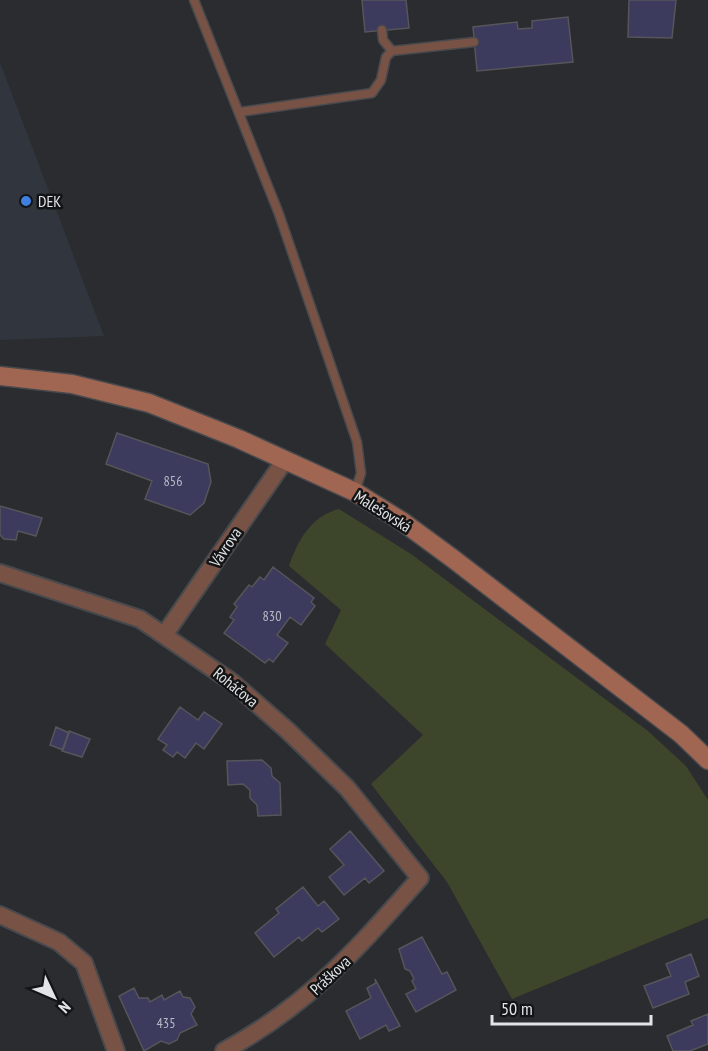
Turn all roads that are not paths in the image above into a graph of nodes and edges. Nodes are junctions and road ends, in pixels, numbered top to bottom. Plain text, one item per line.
1 (194, 0) edge
2 (382, 30) dead end
3 (474, 42) dead end
4 (392, 51) junction
5 (240, 112) junction
6 (0, 376) edge
7 (285, 460) junction
8 (355, 492) junction
9 (0, 573) edge
10 (165, 634) junction
11 (708, 760) edge
12 (420, 878) joint
13 (0, 915) edge
14 (116, 1051) edge
15 (224, 1051) edge

1 - 5 lane
2 - 4 lane
3 - 4 lane
4 - 5 lane
5 - 8 lane
6 - 7 street, Malešovská
7 - 8 street, Malešovská
7 - 10 street, Vávrova
8 - 11 street, Malešovská
9 - 10 street, Roháčova
10 - 12 street, Roháčova
12 - 15 street, Práškova
13 - 14 street

